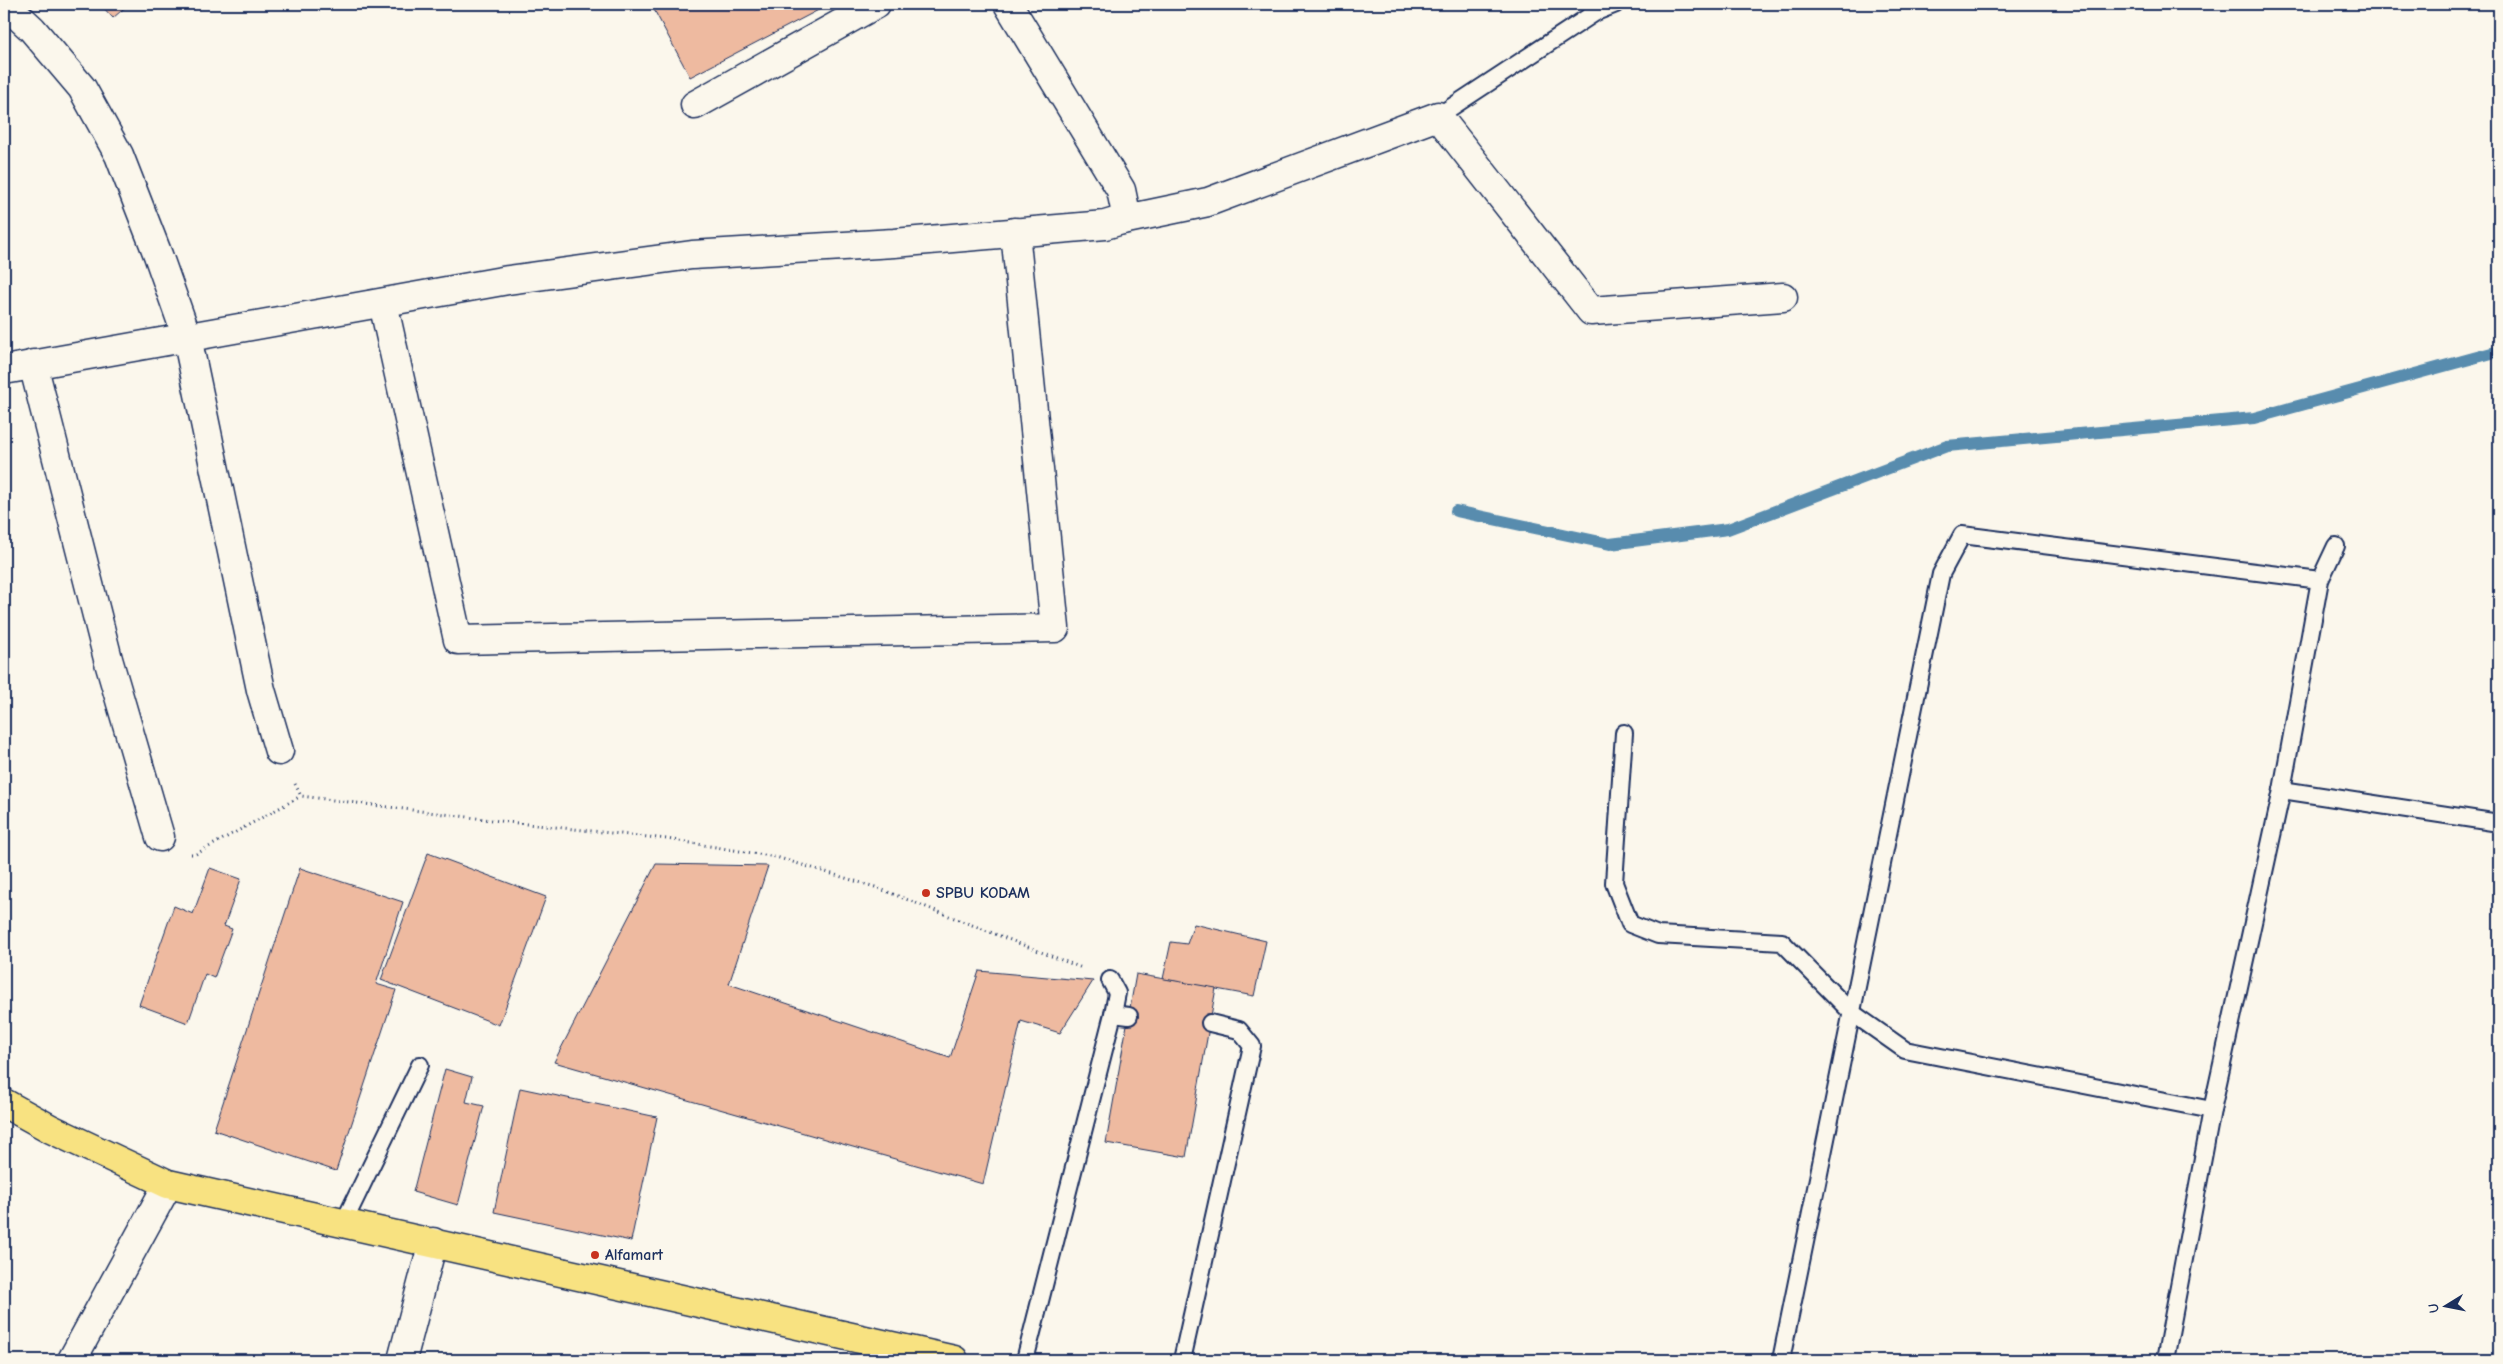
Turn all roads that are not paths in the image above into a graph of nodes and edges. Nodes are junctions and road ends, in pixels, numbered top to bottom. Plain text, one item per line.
1 (4, 4) edge
2 (876, 4) edge
3 (1008, 4) edge
4 (1616, 4) edge
5 (1596, 8) edge
6 (695, 106) dead end
7 (1438, 116) junction
8 (1122, 220) junction
9 (1015, 232) junction
10 (1783, 297) dead end
11 (383, 303) junction
12 (187, 337) junction
13 (32, 364) junction
14 (4, 370) edge
15 (2336, 546) dead end
16 (2320, 580) junction
17 (1624, 733) dead end
18 (279, 752) road end
19 (2282, 790) junction
20 (2499, 824) edge
21 (160, 838) road end
22 (1110, 980) road end
23 (1851, 1012) junction
24 (1210, 1023) dead end
25 (420, 1064) dead end
26 (4, 1103) edge
27 (2212, 1110) junction
28 (168, 1184) junction
29 (344, 1222) junction
30 (433, 1242) junction
31 (72, 1360) edge
32 (402, 1360) edge
33 (954, 1360) edge
34 (1025, 1360) edge
35 (1182, 1360) edge
36 (1781, 1360) edge
37 (2165, 1360) edge

1 - 12 street
2 - 6 street
3 - 8 street
4 - 5 lane
5 - 7 lane
7 - 8 street
7 - 10 street
8 - 9 street
9 - 11 street
9 - 11 street
11 - 12 street
12 - 13 street
12 - 18 street
13 - 14 street
13 - 21 street
15 - 16 lane
16 - 19 lane
16 - 23 lane
17 - 23 lane
19 - 20 lane
19 - 27 lane
22 - 34 lane
23 - 27 lane
23 - 36 lane
24 - 35 lane
25 - 29 lane
26 - 28 highway
27 - 37 lane
28 - 29 highway
28 - 31 street
29 - 30 highway
30 - 32 street
30 - 33 highway

